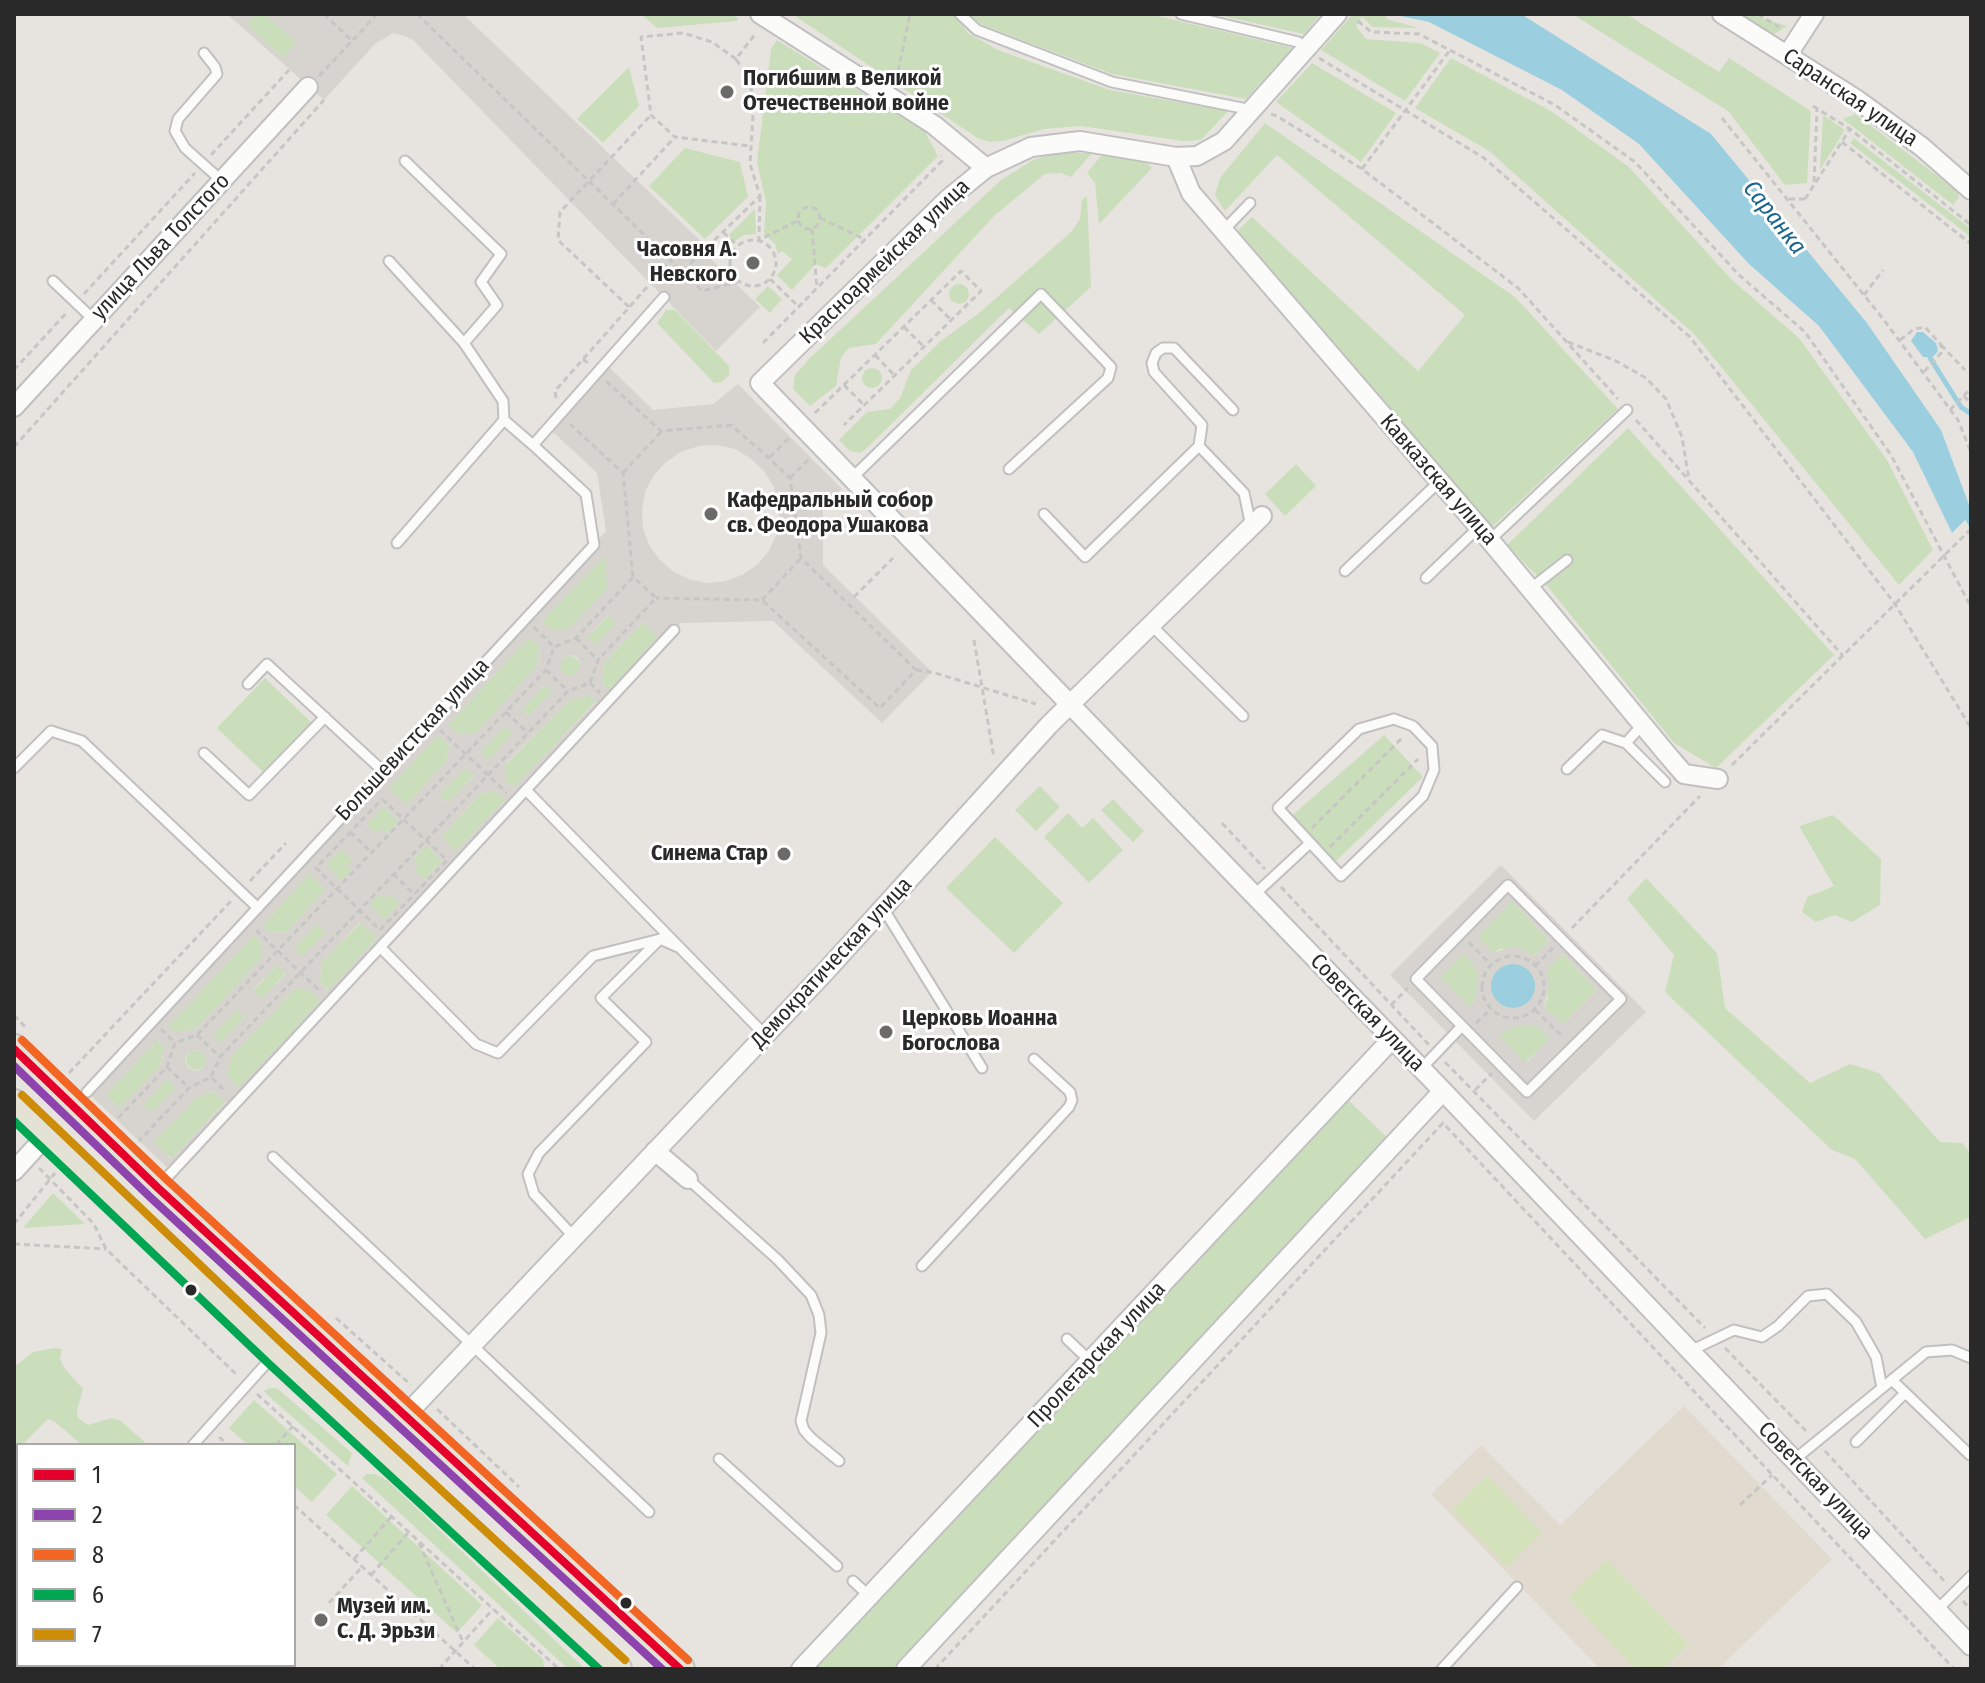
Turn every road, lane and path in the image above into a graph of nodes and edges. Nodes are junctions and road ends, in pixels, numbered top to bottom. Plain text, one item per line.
1 (324, 14) edge
2 (377, 14) edge
3 (417, 14) edge
4 (910, 14) edge
5 (960, 14) edge
6 (1181, 14) edge
7 (1337, 14) edge
8 (1722, 14) edge
9 (1772, 14) edge
10 (1814, 14) edge
11 (763, 16) edge
12 (1768, 19) dead end
13 (1358, 21) dead end
14 (352, 41) junction
15 (1307, 48) junction
16 (1450, 50) junction
17 (204, 53) dead end
18 (1788, 54) junction
19 (736, 59) junction
20 (289, 70) dead end
21 (308, 87) joint
22 (895, 88) dead end
23 (324, 100) dead end
24 (1252, 110) junction
25 (1406, 110) junction
26 (651, 115) junction
27 (1722, 118) dead end
28 (1850, 129) junction
29 (675, 137) junction
30 (1842, 142) junction
31 (751, 146) junction
32 (941, 150) dead end
33 (1176, 157) junction
34 (405, 161) dead end
35 (203, 164) junction
36 (986, 168) junction
37 (1362, 169) junction
38 (222, 181) junction
39 (589, 181) junction
40 (1813, 186) junction
41 (1971, 190) edge
42 (760, 196) junction
43 (1787, 200) junction
44 (1250, 203) dead end
45 (613, 204) junction
46 (820, 218) junction
47 (799, 220) junction
48 (1971, 225) edge
49 (812, 229) junction
50 (1224, 230) junction
51 (723, 232) junction
52 (759, 240) junction
53 (865, 240) junction
54 (1971, 244) edge
55 (737, 245) junction
56 (700, 254) junction
57 (730, 256) junction
58 (671, 260) junction
59 (389, 261) dead end
60 (1883, 270) dead end
61 (683, 272) junction
62 (770, 279) junction
63 (53, 281) dead end
64 (738, 282) junction
65 (817, 288) junction
66 (1864, 295) junction
67 (664, 297) dead end
68 (931, 300) junction
69 (76, 303) junction
70 (629, 307) junction
71 (799, 307) junction
72 (94, 320) junction
73 (951, 320) junction
74 (904, 327) junction
75 (1565, 341) junction
76 (1899, 341) junction
77 (464, 343) junction
78 (763, 343) dead end
79 (1941, 345) junction
80 (924, 347) junction
81 (875, 355) junction
82 (583, 359) junction
83 (14, 370) edge
84 (1965, 370) dead end
85 (598, 372) junction
86 (1923, 373) junction
87 (895, 375) junction
88 (760, 383) joint
89 (844, 385) junction
90 (1971, 388) edge
91 (1962, 398) junction
92 (1971, 404) edge
93 (864, 405) junction
94 (14, 407) edge
95 (1233, 410) dead end
96 (1627, 410) junction
97 (1950, 410) junction
98 (560, 415) junction
99 (504, 420) junction
100 (844, 425) dead end
101 (802, 426) junction
102 (661, 431) junction
103 (533, 445) junction
104 (1199, 446) junction
105 (14, 447) edge
106 (1971, 452) edge
107 (811, 457) dead end
108 (769, 458) junction
109 (1009, 469) dead end
110 (623, 473) junction
111 (790, 478) junction
112 (852, 478) junction
113 (1689, 480) junction
114 (1440, 481) junction
115 (1044, 514) dead end
116 (1257, 521) joint
117 (1971, 529) edge
118 (1484, 534) junction
119 (397, 543) dead end
120 (1945, 555) junction
121 (801, 558) junction
122 (893, 558) dead end
123 (1567, 560) dead end
124 (1345, 571) dead end
125 (633, 577) junction
126 (1426, 578) dead end
127 (1530, 589) junction
128 (854, 597) dead end
129 (656, 598) junction
130 (762, 600) junction
131 (1895, 604) junction
132 (1971, 607) edge
133 (525, 619) junction
134 (1151, 625) junction
135 (674, 630) dead end
136 (576, 638) junction
137 (974, 640) dead end
138 (554, 647) junction
139 (1843, 656) junction
140 (598, 660) junction
141 (546, 670) junction
142 (916, 670) junction
143 (248, 684) dead end
144 (981, 687) junction
145 (568, 691) junction
146 (1070, 703) junction
147 (1036, 704) dead end
148 (506, 712) junction
149 (1243, 716) dead end
150 (325, 717) junction
151 (431, 721) junction
152 (1642, 725) junction
153 (1413, 726) junction
154 (1971, 728) edge
155 (528, 733) junction
156 (1626, 743) junction
157 (1432, 746) junction
158 (1748, 749) dead end
159 (204, 753) dead end
160 (466, 754) junction
161 (994, 759) dead end
162 (14, 768) edge
163 (1567, 769) dead end
164 (384, 772) junction
165 (488, 775) junction
166 (1665, 782) dead end
167 (1713, 783) joint
168 (526, 790) junction
169 (516, 802) junction
170 (404, 819) junction
171 (1222, 823) dead end
172 (350, 832) junction
173 (426, 840) junction
174 (1307, 840) junction
175 (286, 843) dead end
176 (372, 853) junction
177 (1321, 855) junction
178 (393, 874) junction
179 (1272, 877) junction
180 (338, 889) junction
181 (240, 891) junction
182 (414, 894) junction
183 (1254, 895) junction
184 (258, 908) junction
185 (883, 908) junction
186 (360, 910) junction
187 (246, 921) junction
188 (1568, 933) dead end
189 (1460, 934) junction
190 (660, 939) junction
191 (381, 948) junction
192 (680, 948) junction
193 (278, 951) junction
194 (1491, 965) junction
195 (300, 972) junction
196 (1416, 979) junction
197 (331, 1002) junction
198 (1391, 1005) junction
199 (1491, 1009) junction
200 (1535, 1010) junction
201 (153, 1021) junction
202 (1465, 1029) junction
203 (197, 1035) junction
204 (765, 1035) junction
205 (1391, 1040) junction
206 (175, 1043) junction
207 (1572, 1046) junction
208 (14, 1049) edge
209 (1436, 1053) junction
210 (220, 1057) junction
211 (1034, 1059) dead end
212 (1501, 1065) junction
213 (167, 1067) junction
214 (982, 1068) dead end
215 (1421, 1069) junction
216 (211, 1077) junction
217 (189, 1088) junction
218 (1443, 1091) junction
219 (1474, 1091) junction
220 (71, 1096) junction
221 (238, 1103) junction
222 (14, 1104) edge
223 (98, 1132) junction
224 (139, 1141) dead end
225 (37, 1146) junction
226 (655, 1151) junction
227 (273, 1157) dead end
228 (14, 1171) edge
229 (688, 1179) joint
230 (158, 1188) junction
231 (573, 1236) junction
232 (14, 1244) edge
233 (106, 1249) junction
234 (922, 1266) dead end
235 (1712, 1335) dead end
236 (1067, 1339) dead end
237 (471, 1345) junction
238 (1723, 1346) dead end
239 (1690, 1351) junction
240 (276, 1354) junction
241 (1971, 1358) edge
242 (1090, 1361) junction
243 (1892, 1380) junction
244 (247, 1385) junction
245 (1882, 1388) junction
246 (1905, 1393) junction
247 (406, 1415) junction
248 (293, 1426) junction
249 (1816, 1441) junction
250 (1856, 1442) dead end
251 (195, 1443) edge
252 (278, 1443) edge
253 (1970, 1455) edge
254 (719, 1459) dead end
255 (1794, 1460) junction
256 (839, 1461) dead end
257 (1772, 1475) junction
258 (1740, 1505) dead end
259 (296, 1507) edge
260 (649, 1512) dead end
261 (392, 1517) junction
262 (409, 1532) junction
263 (418, 1540) junction
264 (354, 1559) junction
265 (837, 1566) dead end
266 (362, 1567) junction
267 (371, 1575) junction
268 (1971, 1576) edge
269 (853, 1581) dead end
270 (1517, 1587) dead end
271 (1950, 1588) dead end
272 (869, 1596) junction
273 (1961, 1599) dead end
274 (329, 1603) dead end
275 (493, 1609) junction
276 (1937, 1610) junction
277 (1971, 1610) edge
278 (463, 1642) junction
279 (1971, 1646) edge
280 (455, 1651) junction
281 (439, 1669) edge
282 (475, 1669) edge
283 (559, 1669) edge
284 (617, 1669) edge
285 (680, 1669) edge
286 (801, 1669) edge
287 (906, 1669) edge
288 (935, 1669) edge
289 (1442, 1669) edge
290 (1954, 1669) edge

1 - 14 path
2 - 14 path
3 - 39 path
4 - 22 path
5 - 24 lane
6 - 15 lane
7 - 15 street, Красноармейская улица
8 - 18 street, Саранская улица
9 - 12 path
10 - 18 street
11 - 19 path
11 - 36 street
13 - 16 path
14 - 21 path
15 - 24 street, Красноармейская улица
15 - 25 path
16 - 25 path
16 - 120 path
17 - 35 lane
18 - 41 street, Саранская улица
19 - 26 path
19 - 31 path
20 - 35 path
21 - 38 street, улица Льва Толстого
23 - 105 path
24 - 33 street, Красноармейская улица
24 - 37 path
25 - 37 path
25 - 131 path
26 - 29 path
26 - 39 path
27 - 43 path
28 - 30 path
28 - 40 path
28 - 48 path
29 - 31 path
29 - 45 path
30 - 40 path
30 - 54 path
31 - 42 path
32 - 53 path
33 - 36 street, Красноармейская улица
33 - 50 street, Кавказская улица
34 - 77 lane
35 - 38 lane
35 - 69 path
36 - 88 street, Красноармейская улица
37 - 75 path
38 - 72 street, улица Льва Толстого
39 - 45 path
39 - 70 path
40 - 43 path
42 - 51 path
42 - 52 path
43 - 66 path
44 - 50 lane
45 - 58 path
46 - 47 path
46 - 49 path
46 - 53 path
47 - 49 path
47 - 52 path
49 - 65 path
50 - 114 street, Кавказская улица
51 - 55 path
51 - 56 path
52 - 55 path
52 - 62 path
53 - 65 path
55 - 57 path
56 - 57 path
56 - 61 path
57 - 64 path
58 - 61 path
58 - 70 path
59 - 77 lane
60 - 66 path
61 - 64 path
62 - 64 path
62 - 71 path
63 - 69 lane
65 - 71 path
66 - 76 path
67 - 85 lane
68 - 73 path
68 - 73 path
68 - 74 path
69 - 72 lane
69 - 83 path
70 - 82 path
71 - 78 path
72 - 94 street, улица Льва Толстого
73 - 80 path
74 - 80 path
74 - 81 path
75 - 96 path
75 - 113 path
76 - 79 path
76 - 86 path
77 - 99 lane
79 - 84 path
79 - 86 path
80 - 87 path
81 - 87 path
81 - 89 path
82 - 85 path
82 - 98 path
85 - 98 lane
85 - 102 path
86 - 97 path
87 - 93 path
88 - 101 street, Советская улица
89 - 93 path
89 - 101 path
90 - 91 path
91 - 92 path
91 - 97 path
93 - 100 path
95 - 104 lane
96 - 113 path
96 - 118 lane
97 - 106 path
98 - 103 lane
98 - 110 path
99 - 103 lane
99 - 119 lane
101 - 108 path
101 - 112 street, Советская улица
102 - 108 path
102 - 110 path
103 - 133 lane, Большевистская улица
104 - 115 lane
104 - 116 lane
107 - 111 path
108 - 111 path
109 - 112 lane
110 - 125 path
111 - 121 path
112 - 146 street, Советская улица
113 - 139 path
114 - 118 street, Кавказская улица
114 - 124 lane
116 - 134 street, Демократическая улица
117 - 120 path
118 - 126 lane
118 - 127 street, Кавказская улица
120 - 131 path
120 - 132 path
121 - 130 path
121 - 142 path
122 - 128 path
123 - 127 lane
125 - 129 path
125 - 136 path
127 - 152 street, Кавказская улица
129 - 130 path
129 - 140 path
130 - 142 path
131 - 139 path
131 - 154 path
133 - 138 path
133 - 151 lane, Большевистская улица
134 - 146 street, Демократическая улица
134 - 149 lane
135 - 168 lane
136 - 138 path
136 - 140 path
137 - 144 path
138 - 141 path
139 - 158 path
140 - 145 path
141 - 145 path
141 - 148 path
142 - 144 path
143 - 150 lane
144 - 147 path
144 - 161 path
145 - 155 path
146 - 183 street, Советская улица
146 - 185 street, Демократическая улица
148 - 155 path
148 - 160 path
150 - 159 lane
150 - 164 lane
151 - 160 path
151 - 164 lane, Большевистская улица
152 - 156 lane
152 - 167 street, Кавказская улица
153 - 157 lane
153 - 174 path
153 - 174 lane
155 - 165 path
156 - 163 lane
156 - 166 lane
157 - 177 path
157 - 177 lane
160 - 165 path
160 - 170 path
162 - 181 lane
164 - 184 lane, Большевистская улица
165 - 169 path
165 - 173 path
167 - 188 path
168 - 169 lane
168 - 192 lane
169 - 191 lane
170 - 172 path
170 - 173 path
170 - 176 path
171 - 179 path
172 - 176 path
172 - 180 path
173 - 178 path
173 - 182 path
174 - 177 lane
174 - 179 lane
175 - 181 path
176 - 180 path
178 - 182 path
178 - 186 path
179 - 183 lane
179 - 198 path
180 - 186 path
180 - 193 path
181 - 184 lane
181 - 220 path
182 - 186 path
183 - 205 street, Советская улица
184 - 187 lane, Большевистская улица
185 - 204 street, Демократическая улица
185 - 214 lane
186 - 195 path
187 - 193 path
187 - 201 lane, Большевистская улица
189 - 194 path
189 - 196 lane
189 - 207 lane
190 - 191 lane
190 - 192 lane
190 - 231 lane
191 - 197 lane
192 - 204 lane
193 - 195 path
193 - 203 path
194 - 199 path
194 - 200 path
195 - 197 path
195 - 210 path
196 - 198 path
196 - 202 lane
197 - 221 lane
198 - 209 path
199 - 200 path
199 - 202 path
200 - 207 path
201 - 206 path
201 - 220 lane, Большевистская улица
202 - 209 lane
202 - 212 lane
203 - 206 path
203 - 210 path
204 - 226 street, Демократическая улица
205 - 215 street, Советская улица
205 - 242 street, Пролетарская улица
206 - 213 path
207 - 212 lane
208 - 220 main road
209 - 215 lane
209 - 219 path
210 - 216 path
211 - 234 lane
212 - 219 path
213 - 217 path
213 - 223 path
215 - 218 street, Советская улица
216 - 217 path
216 - 221 path
217 - 224 path
218 - 239 street, Советская улица
218 - 287 street
219 - 235 path
220 - 223 main road
220 - 225 main road, Большевистская улица
221 - 230 lane
222 - 225 main road
223 - 230 main road
225 - 228 street, Большевистская улица
225 - 233 path
225 - 240 main road
226 - 229 street
226 - 231 street, Демократическая улица
227 - 237 lane
229 - 256 lane
230 - 247 main road
231 - 237 street, Демократическая улица
232 - 233 path
233 - 244 path
236 - 242 lane
237 - 247 street, Демократическая улица
237 - 260 lane
238 - 249 path
239 - 245 lane
239 - 255 street, Советская улица
240 - 244 lane
240 - 284 main road
241 - 243 lane
242 - 272 street, Пролетарская улица
243 - 245 lane
243 - 246 lane
244 - 248 path
244 - 251 lane
245 - 249 lane
246 - 250 lane
246 - 253 lane
247 - 285 main road
248 - 252 path
248 - 261 path
249 - 255 lane
249 - 271 path
254 - 265 lane
255 - 276 street, Советская улица
257 - 258 path
257 - 288 path
257 - 290 path
259 - 264 path
261 - 262 path
261 - 264 path
262 - 263 path
262 - 267 path
263 - 275 path
263 - 278 path
264 - 266 path
266 - 267 path
266 - 274 path
267 - 280 path
268 - 276 lane
269 - 272 lane
270 - 289 lane
272 - 286 street, Пролетарская улица
273 - 277 path
275 - 278 path
275 - 283 path
276 - 279 street, Советская улица
278 - 280 path
280 - 281 path
280 - 282 path

